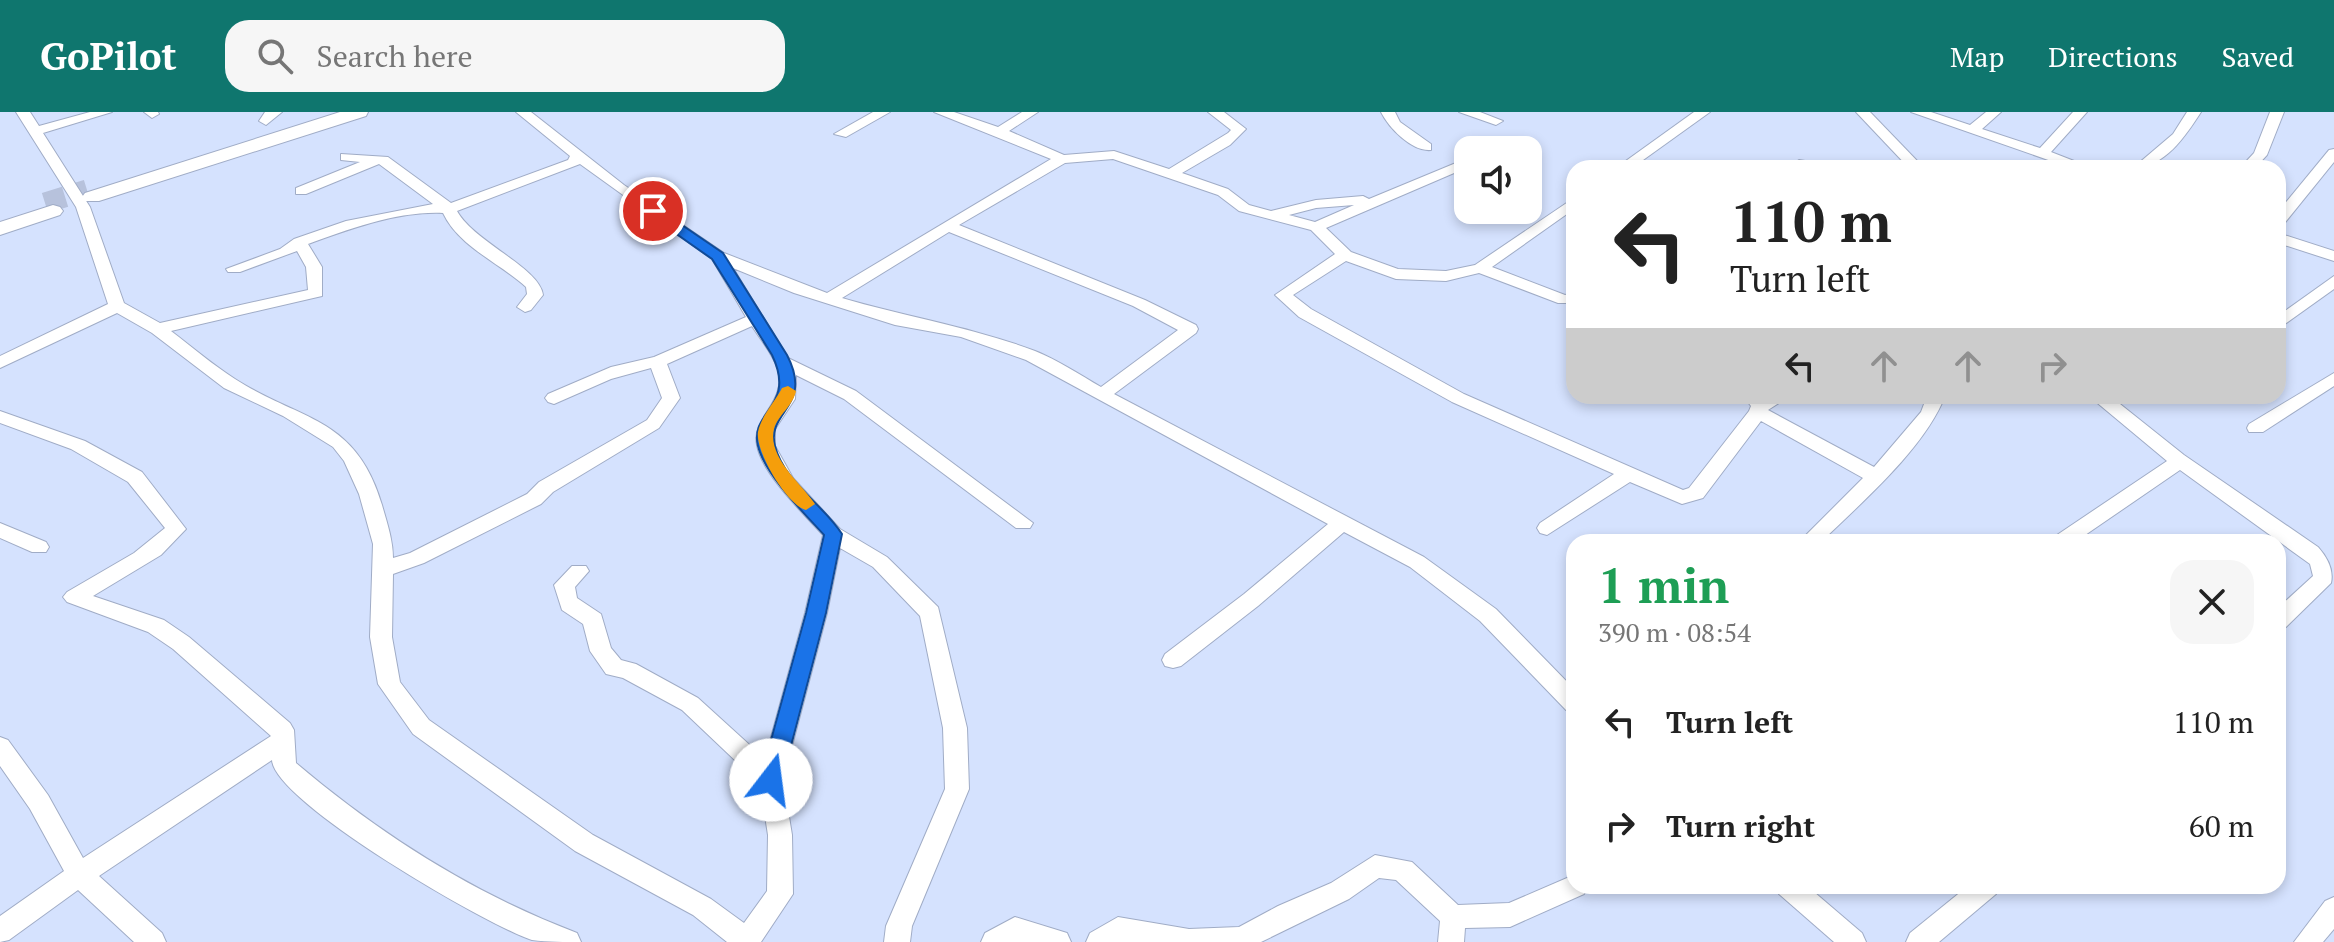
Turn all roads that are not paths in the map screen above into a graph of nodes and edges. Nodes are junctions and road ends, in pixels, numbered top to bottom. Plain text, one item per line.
1 (23, 112) edge
2 (105, 112) edge
3 (327, 112) edge
4 (359, 112) edge
5 (523, 112) edge
6 (883, 112) edge
7 (941, 112) edge
8 (1031, 112) edge
9 (1215, 112) edge
10 (1388, 112) edge
11 (1466, 112) edge
12 (1703, 112) edge
13 (1863, 112) edge
14 (1918, 112) edge
15 (1994, 112) edge
16 (2080, 112) edge
17 (2194, 112) edge
18 (2277, 112) edge
19 (1496, 121) dead end
20 (1974, 129) junction
21 (37, 131) junction
22 (999, 132) junction
23 (841, 134) dead end
24 (1426, 147) dead end
25 (2334, 153) edge
26 (578, 154) junction
27 (346, 157) dead end
28 (1062, 159) junction
29 (377, 160) junction
30 (1634, 160) edge
31 (1909, 160) edge
32 (2044, 160) edge
33 (2150, 160) edge
34 (2255, 160) edge
35 (1454, 168) edge
36 (1173, 173) junction
37 (301, 191) dead end
38 (1381, 199) junction
39 (1566, 208) edge
40 (449, 209) junction
41 (2286, 212) edge
42 (1272, 215) junction
43 (0, 218) edge
44 (948, 226) junction
45 (1316, 227) junction
46 (0, 229) edge
47 (2286, 241) edge
48 (299, 242) junction
49 (1345, 255) junction
50 (718, 256) junction
51 (2334, 256) edge
52 (1480, 268) junction
53 (234, 269) dead end
54 (2334, 281) edge
55 (829, 299) junction
56 (1566, 300) edge
57 (117, 306) junction
58 (525, 307) dead end
59 (2286, 318) edge
60 (755, 319) junction
61 (158, 329) junction
62 (658, 362) junction
63 (783, 362) junction
64 (0, 363) edge
65 (2334, 378) edge
66 (1103, 394) junction
67 (554, 398) dead end
68 (1757, 404) edge
69 (1933, 404) edge
70 (2108, 404) edge
71 (0, 417) edge
72 (2256, 428) dead end
73 (2175, 458) junction
74 (1628, 474) junction
75 (1876, 477) junction
76 (1344, 521) junction
77 (1023, 523) dead end
78 (1547, 528) dead end
79 (0, 530) edge
80 (833, 534) junction
81 (1817, 534) edge
82 (2072, 534) edge
83 (2285, 534) edge
84 (2286, 535) edge
85 (39, 547) dead end
86 (381, 570) junction
87 (579, 571) dead end
88 (2326, 587) edge
89 (2286, 615) edge
90 (1173, 660) dead end
91 (1566, 696) edge
92 (283, 740) junction
93 (0, 747) edge
94 (771, 780) junction
95 (78, 873) junction
96 (1566, 890) edge
97 (1797, 894) edge
98 (1977, 894) edge
99 (2334, 909) edge
100 (1452, 930) edge
101 (0, 931) edge
102 (747, 941) edge
103 (1850, 941) edge
104 (153, 942) edge
105 (568, 942) edge
106 (897, 942) edge
107 (994, 942) edge
108 (1058, 942) edge
109 (1099, 942) edge
110 (1919, 942) edge
111 (2307, 942) edge

1 - 21 street
2 - 21 street
3 - 4 main road
5 - 26 street
6 - 23 street
7 - 22 street
8 - 22 street
9 - 36 street
10 - 24 street
11 - 19 street
12 - 30 street
13 - 31 street
14 - 20 street
15 - 20 street
16 - 32 street
17 - 33 street
18 - 34 street
20 - 32 street
21 - 57 street
22 - 28 street
25 - 41 street
26 - 40 street
26 - 50 street
27 - 29 street
28 - 36 street
28 - 44 street
29 - 37 street
29 - 40 street
35 - 38 street
36 - 42 street
38 - 42 street
38 - 45 street
39 - 52 street
40 - 48 street
40 - 58 street
42 - 45 street
43 - 46 main road
44 - 55 street
44 - 66 street
45 - 49 street
47 - 51 street
48 - 53 street
48 - 61 street
49 - 52 street
49 - 74 street
50 - 55 street
50 - 60 street
52 - 56 street
54 - 59 street
55 - 66 street
57 - 61 street
57 - 64 street
60 - 62 street
60 - 63 street
61 - 86 street
62 - 67 street
62 - 86 street
63 - 77 street
63 - 80 street
65 - 72 street
66 - 76 street
68 - 74 street
68 - 75 street
69 - 75 street
70 - 73 street
71 - 92 street
73 - 82 street
73 - 83 street
74 - 78 street
75 - 81 street
76 - 90 street
76 - 91 street
79 - 85 street
80 - 94 street
80 - 106 street
84 - 88 street
86 - 102 street
87 - 94 street
88 - 89 street
92 - 95 street
92 - 105 street
93 - 95 street
94 - 102 street
95 - 101 street
95 - 104 street
96 - 100 street
97 - 103 street
98 - 110 street
99 - 111 street
100 - 109 street
107 - 108 street

